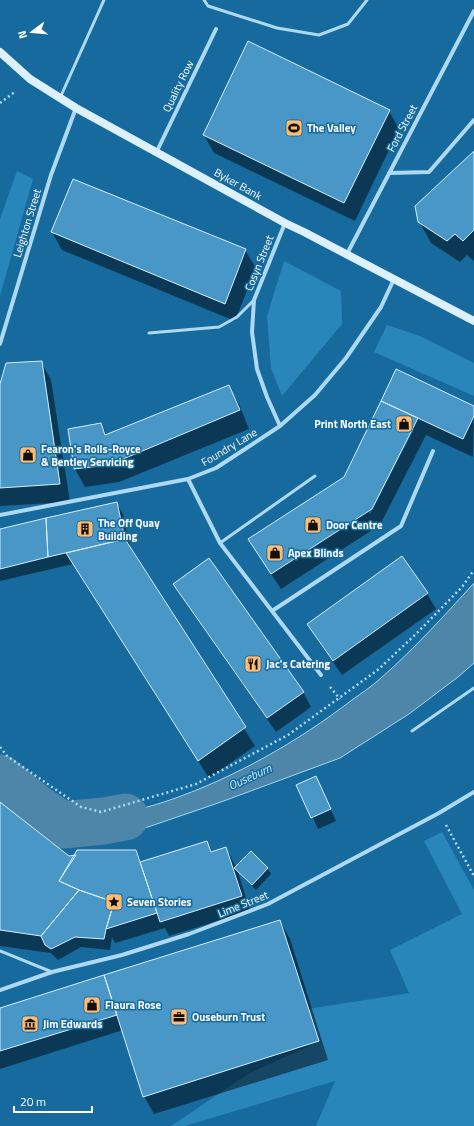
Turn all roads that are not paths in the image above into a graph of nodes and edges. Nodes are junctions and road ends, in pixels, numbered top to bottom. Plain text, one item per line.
1 (104, 0) edge
2 (204, 0) edge
3 (367, 0) edge
4 (474, 11) edge
5 (216, 29) dead end
6 (0, 52) edge
7 (60, 98) junction
8 (76, 108) junction
9 (474, 120) edge
10 (157, 151) junction
11 (389, 173) junction
12 (285, 223) junction
13 (347, 254) junction
14 (394, 279) junction
15 (254, 300) junction
16 (474, 322) edge
17 (149, 333) dead end
18 (0, 344) edge
19 (280, 426) junction
20 (433, 451) dead end
21 (315, 476) dead end
22 (188, 479) junction
23 (0, 515) edge
24 (220, 542) junction
25 (272, 610) junction
26 (321, 675) dead end
27 (474, 688) edge
28 (412, 732) dead end
29 (474, 792) edge
30 (0, 951) edge
31 (52, 972) junction
32 (0, 990) edge

1 - 7 lane
2 - 3 lane
4 - 11 street, Ford Street
5 - 10 street, Quality Row
6 - 7 main road, Byker Bank
7 - 8 main road, Byker Bank
8 - 10 main road, Byker Bank
8 - 18 street, Leighton Street
9 - 11 street
10 - 12 main road, Byker Bank
11 - 13 street, Ford Street
12 - 13 main road, Byker Bank
12 - 15 street, Cosyn Street
13 - 14 main road, Byker Bank
14 - 16 main road, Byker Bank
14 - 19 street, Foundry Lane
15 - 17 lane
15 - 19 street, Cosyn Street
19 - 22 street, Foundry Lane
20 - 25 street
21 - 24 lane
22 - 23 street, Foundry Lane
22 - 24 street
24 - 25 street
25 - 26 street
27 - 28 lane
29 - 31 street, Lime Street
30 - 31 lane
31 - 32 street, Lime Street

